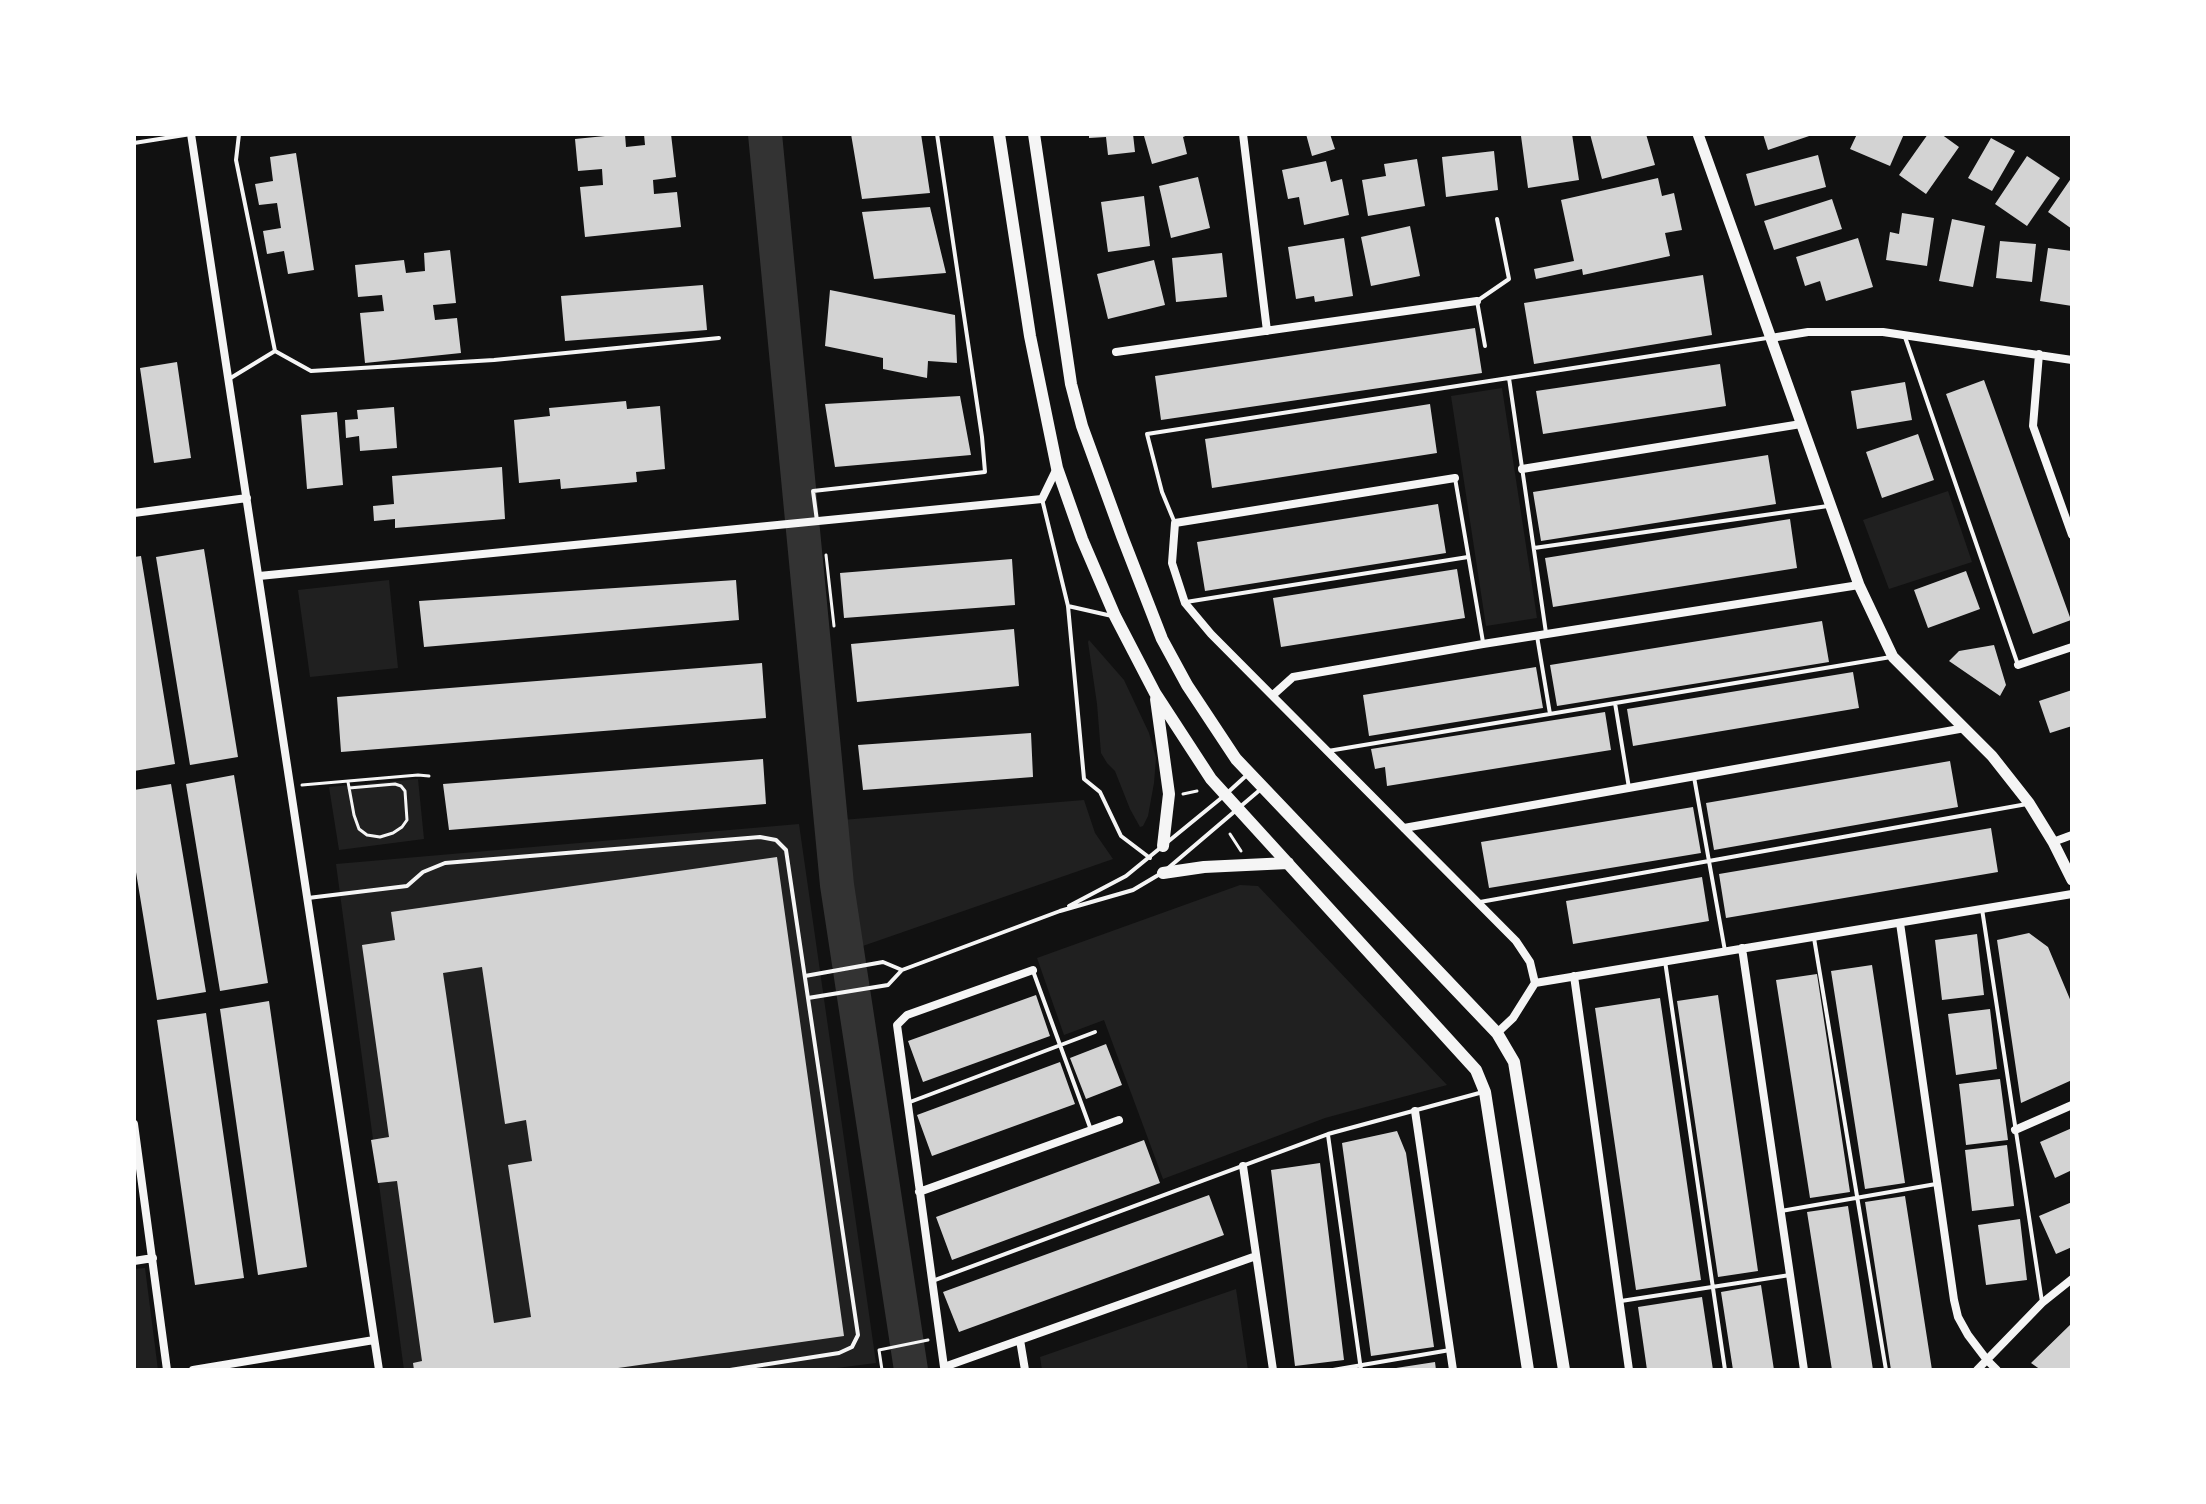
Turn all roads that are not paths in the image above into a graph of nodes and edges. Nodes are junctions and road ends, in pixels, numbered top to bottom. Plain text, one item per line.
1 (191, 134) edge
2 (239, 134) edge
3 (937, 134) edge
4 (999, 134) edge
5 (1034, 134) edge
6 (1243, 134) edge
7 (1698, 134) edge
8 (134, 143) edge
9 (1497, 219) dead end
10 (1477, 301) junction
11 (1267, 331) junction
12 (1904, 335) junction
13 (719, 338) dead end
14 (1771, 338) junction
15 (1485, 346) dead end
16 (275, 351) junction
17 (1116, 352) dead end
18 (2039, 354) junction
19 (2072, 360) edge
20 (1509, 378) junction
21 (229, 379) junction
22 (1801, 424) junction
23 (1057, 468) junction
24 (1522, 469) junction
25 (1455, 478) joint
26 (247, 498) junction
27 (1042, 499) junction
28 (1830, 506) junction
29 (134, 513) edge
30 (817, 521) junction
31 (1175, 523) junction
32 (2072, 535) edge
33 (1534, 548) junction
34 (1468, 557) junction
35 (259, 576) junction
36 (1859, 585) junction
37 (1185, 603) junction
38 (1068, 606) junction
39 (1115, 616) junction
40 (1542, 635) junction
41 (1483, 644) junction
42 (2072, 647) edge
43 (1893, 657) junction
44 (2018, 665) joint
45 (1155, 693) junction
46 (1273, 695) junction
47 (1615, 703) junction
48 (1550, 714) junction
49 (1965, 728) junction
50 (1328, 751) junction
51 (1250, 772) junction
52 (1694, 777) junction
53 (1264, 787) junction
54 (1629, 788) junction
55 (1225, 795) junction
56 (2029, 803) junction
57 (1239, 809) junction
58 (1404, 828) junction
59 (2072, 835) edge
60 (2053, 842) junction
61 (1163, 846) junction
62 (1150, 858) junction
63 (1709, 861) junction
64 (1288, 863) junction
65 (1163, 873) junction
66 (2072, 880) edge
67 (2072, 894) edge
68 (308, 898) junction
69 (1478, 902) junction
70 (1982, 909) junction
71 (1060, 911) junction
72 (1900, 923) junction
73 (1814, 937) junction
74 (1742, 948) junction
75 (1725, 951) junction
76 (1665, 961) junction
77 (902, 970) junction
78 (1033, 970) joint
79 (805, 976) junction
80 (1574, 976) junction
81 (1535, 983) junction
82 (808, 998) junction
83 (1095, 1032) dead end
84 (1497, 1033) junction
85 (1060, 1045) junction
86 (1485, 1092) junction
87 (907, 1102) junction
88 (2072, 1105) edge
89 (1415, 1111) junction
90 (1119, 1120) dead end
91 (134, 1124) edge
92 (1091, 1130) junction
93 (2015, 1130) junction
94 (1328, 1134) junction
95 (1243, 1166) junction
96 (138, 1173) edge
97 (1938, 1184) junction
98 (919, 1192) junction
99 (1859, 1197) junction
100 (1781, 1211) junction
101 (1256, 1256) junction
102 (153, 1258) junction
103 (134, 1261) edge
104 (1790, 1275) junction
105 (2072, 1279) edge
106 (932, 1281) junction
107 (1713, 1287) junction
108 (1618, 1302) junction
109 (2042, 1303) junction
110 (374, 1340) junction
111 (1020, 1340) junction
112 (1450, 1350) junction
113 (1987, 1360) junction
114 (1360, 1368) edge
115 (944, 1369) edge
116 (167, 1370) edge
117 (193, 1370) edge
118 (379, 1370) edge
119 (730, 1370) edge
120 (1025, 1370) edge
121 (1273, 1370) edge
122 (1333, 1370) edge
123 (1453, 1370) edge
124 (1528, 1370) edge
125 (1564, 1370) edge
126 (1629, 1370) edge
127 (1725, 1370) edge
128 (1804, 1370) edge
129 (1886, 1370) edge
130 (1977, 1370) edge
131 (1997, 1370) edge

1 - 8 lane
1 - 21 street
2 - 16 lane
3 - 30 lane
4 - 23 main road
5 - 51 main road
6 - 11 street
7 - 14 street
9 - 10 lane
10 - 11 street
10 - 15 lane
11 - 17 street
12 - 14 street
12 - 18 street
12 - 44 lane
13 - 16 lane
14 - 20 lane
14 - 22 street
16 - 21 lane
18 - 19 street
18 - 32 street
20 - 24 lane
20 - 31 lane
21 - 26 street
22 - 24 street
22 - 28 street
23 - 27 street
23 - 39 main road
24 - 33 lane
25 - 31 street
25 - 34 lane
26 - 29 street
26 - 35 street
27 - 30 street
27 - 38 lane
28 - 33 lane
28 - 36 street
30 - 35 street
31 - 37 street
33 - 40 lane
34 - 37 lane
34 - 41 lane
35 - 68 street
36 - 40 street
36 - 43 street
37 - 46 street
38 - 39 lane
38 - 62 lane
39 - 45 main road
40 - 41 street
40 - 48 lane
41 - 46 street
42 - 44 street
43 - 47 lane
43 - 49 street
45 - 55 main road
45 - 61 main road
46 - 50 street
47 - 48 lane
47 - 54 lane
48 - 50 lane
49 - 52 street
49 - 56 street
50 - 58 street
51 - 53 main road
51 - 55 lane
52 - 54 street
52 - 63 lane
53 - 57 lane
53 - 84 main road
54 - 58 street
55 - 57 main road
55 - 61 lane
56 - 60 street
56 - 63 lane
57 - 64 main road
57 - 65 lane
58 - 69 street
59 - 60 street
60 - 66 street
61 - 62 lane
62 - 71 lane
63 - 69 lane
63 - 75 lane
64 - 65 main road
64 - 86 main road
65 - 71 lane
67 - 70 street
68 - 79 lane
68 - 110 street
69 - 81 street
70 - 72 street
70 - 93 lane
71 - 77 lane
72 - 73 street
72 - 97 street
73 - 74 street
73 - 99 lane
74 - 75 street
74 - 100 street
75 - 76 street
76 - 80 street
76 - 107 lane
77 - 79 lane
77 - 82 lane
78 - 85 lane
78 - 87 street
79 - 82 lane
80 - 81 street
80 - 108 street
81 - 84 street
82 - 119 lane
83 - 85 lane
84 - 125 main road
85 - 87 lane
85 - 92 lane
86 - 89 lane
86 - 124 main road
87 - 98 street
88 - 93 street
89 - 94 lane
89 - 112 street
90 - 92 street
91 - 96 street
92 - 98 street
93 - 109 lane
94 - 95 lane
94 - 114 lane
95 - 101 street
95 - 106 lane
96 - 102 street
97 - 99 lane
97 - 113 street
98 - 106 street
99 - 100 lane
99 - 129 lane
100 - 104 street
101 - 111 street
101 - 121 street
102 - 103 street
102 - 116 street
104 - 107 lane
104 - 128 street
105 - 109 street
106 - 115 street
107 - 108 lane
107 - 127 lane
108 - 126 street
109 - 113 street
110 - 117 street
110 - 118 street
111 - 115 street
111 - 120 street
112 - 114 lane
112 - 123 street
113 - 130 street
113 - 131 street
114 - 122 lane

